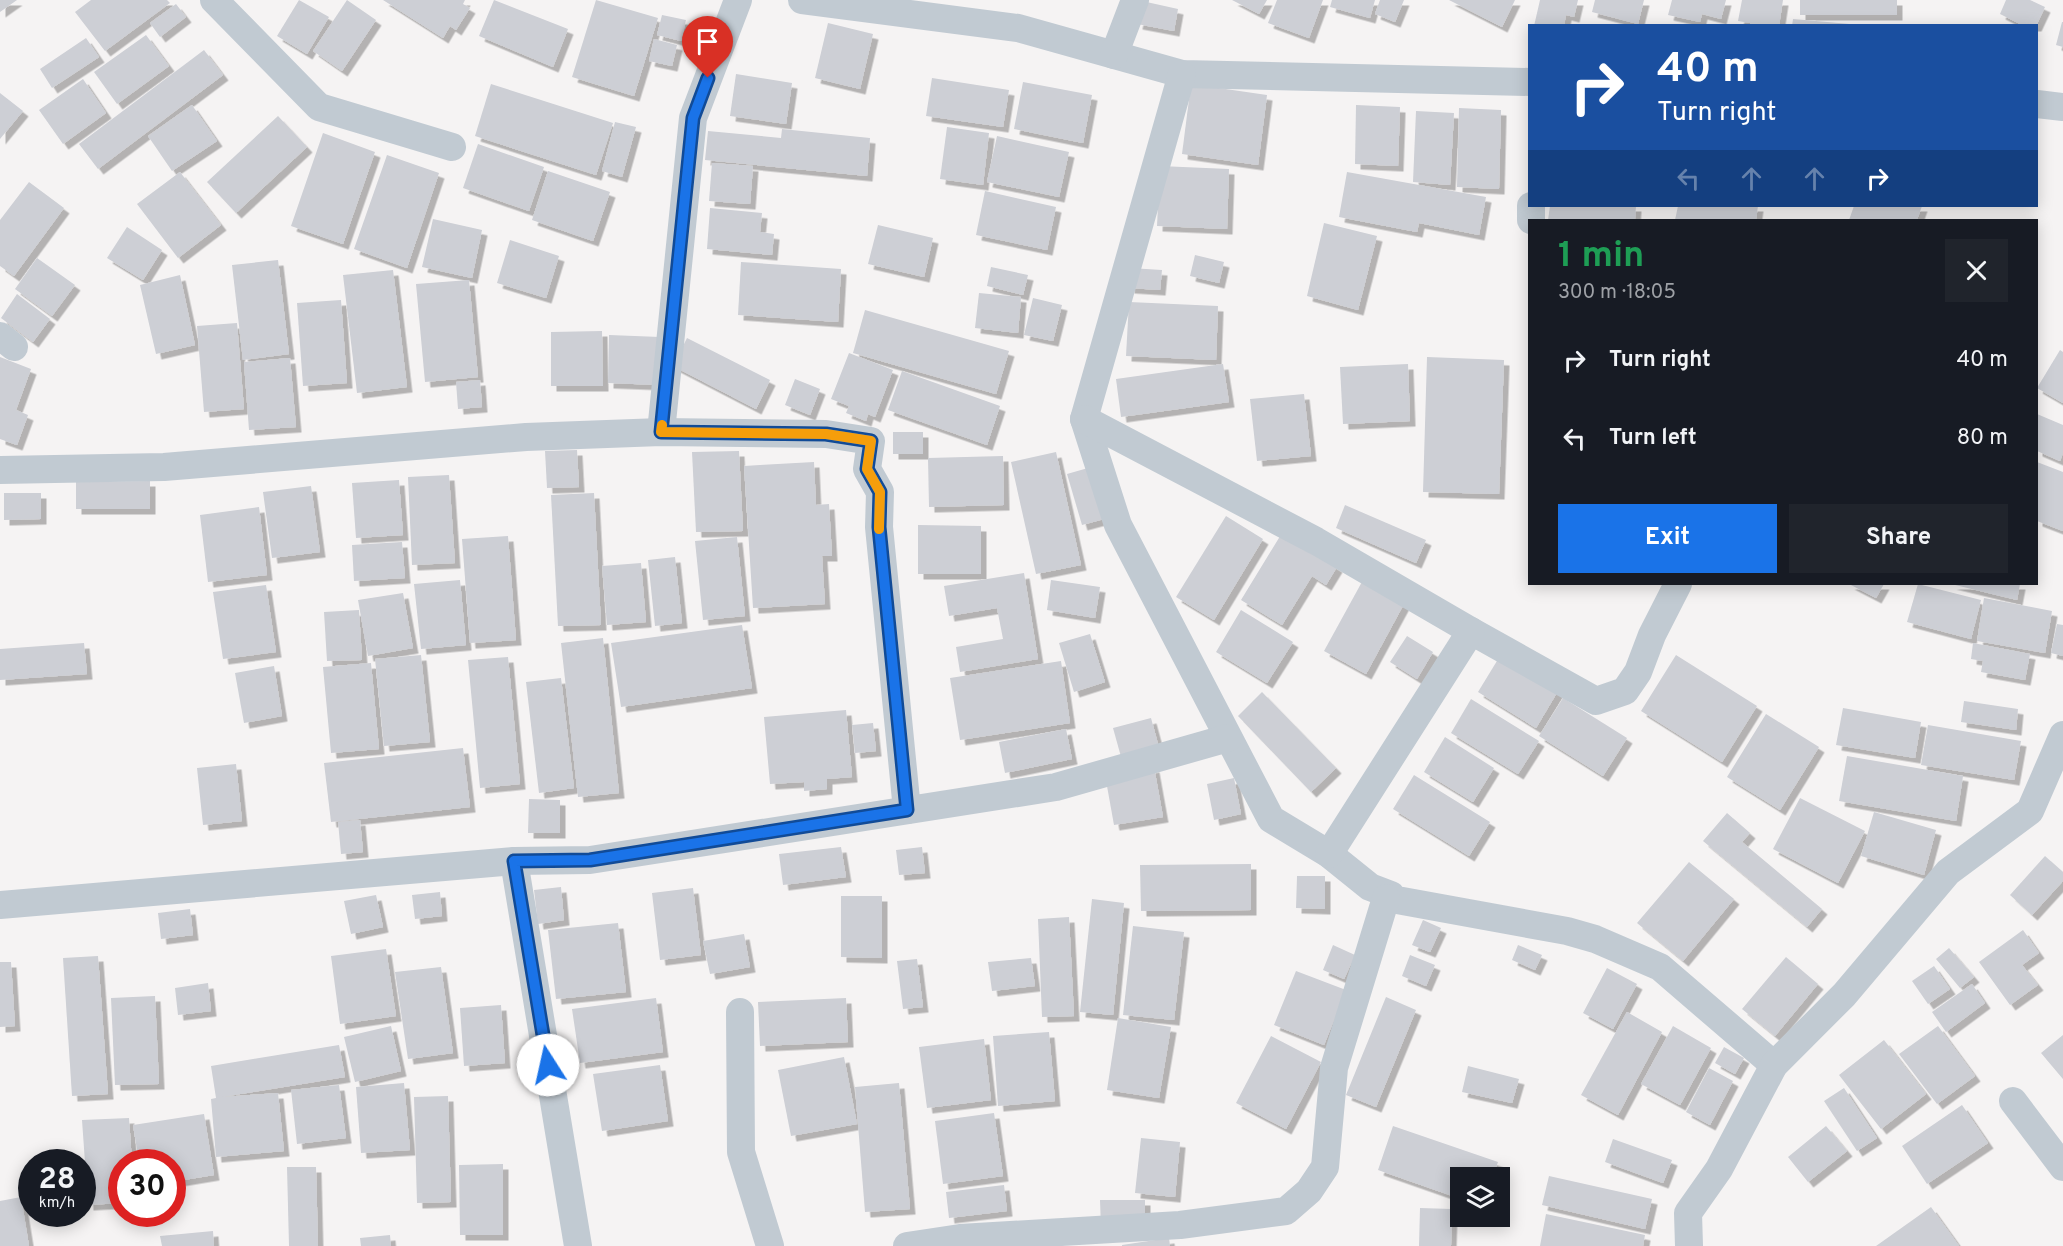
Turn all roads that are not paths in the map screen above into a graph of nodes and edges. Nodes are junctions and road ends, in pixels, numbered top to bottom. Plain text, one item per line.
1 (214, 0) edge
2 (738, 0) edge
3 (802, 0) edge
4 (1135, 0) edge
5 (1114, 55) junction
6 (1182, 74) junction
7 (1528, 82) edge
8 (2038, 104) edge
9 (2063, 107) edge
10 (452, 147) dead end
11 (1084, 419) junction
12 (661, 432) junction
13 (0, 470) edge
14 (1677, 585) edge
15 (1471, 632) junction
16 (1228, 738) junction
17 (2062, 738) edge
18 (907, 810) junction
19 (1329, 854) junction
20 (514, 861) junction
21 (1386, 898) junction
22 (0, 905) edge
23 (740, 1012) dead end
24 (1774, 1065) junction
25 (2013, 1101) dead end
26 (2063, 1167) edge
27 (1194, 1235) edge
28 (578, 1246) edge
29 (770, 1246) edge
30 (907, 1246) edge
31 (1689, 1246) edge

1 - 10 street
2 - 12 street
3 - 5 street
4 - 5 street
5 - 6 street
6 - 7 street
6 - 11 street
8 - 9 street
11 - 15 street
11 - 16 street
12 - 13 street
12 - 18 street
14 - 15 street
15 - 19 street
16 - 18 street
16 - 19 street
17 - 24 street
18 - 20 street
19 - 21 street
20 - 22 street
20 - 28 street
21 - 24 street
21 - 27 street
23 - 29 street
24 - 31 street
25 - 26 street
27 - 30 street

